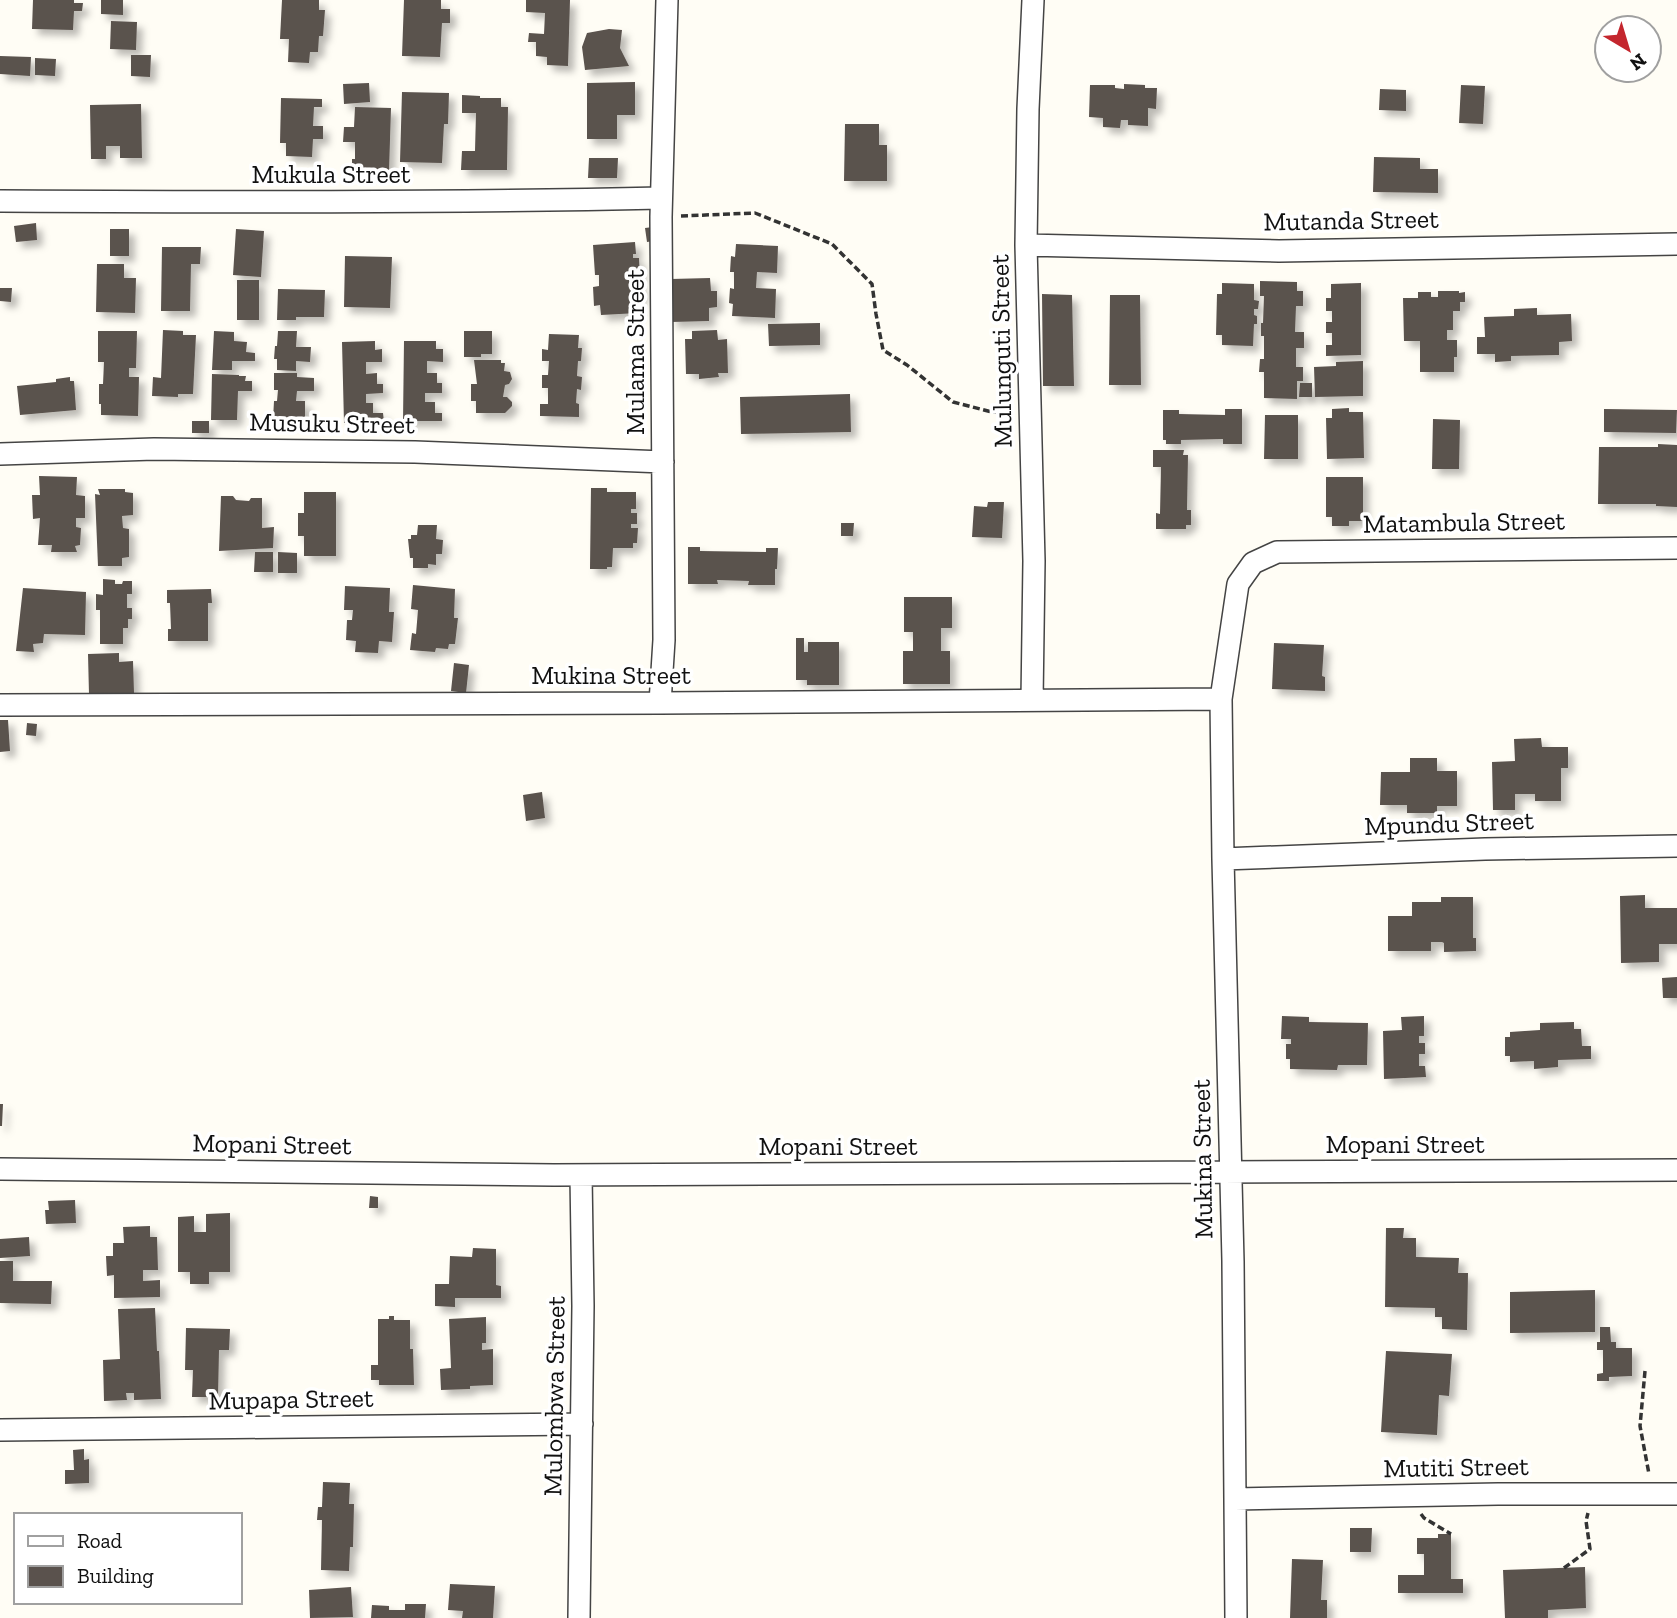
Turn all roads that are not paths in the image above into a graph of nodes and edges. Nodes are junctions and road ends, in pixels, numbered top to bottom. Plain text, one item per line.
1 (667, 0) edge
2 (1033, 0) edge
3 (0, 201) edge
4 (661, 207) junction
5 (1677, 244) edge
6 (1026, 245) junction
7 (0, 454) edge
8 (663, 463) junction
9 (1677, 548) edge
10 (1253, 563) joint
11 (1222, 699) junction
12 (1032, 700) junction
13 (660, 703) junction
14 (0, 705) edge
15 (1677, 846) edge
16 (1223, 859) junction
17 (0, 1169) edge
18 (1677, 1170) edge
19 (1231, 1173) junction
20 (581, 1175) junction
21 (582, 1424) junction
22 (0, 1430) edge
23 (1677, 1494) edge
24 (1235, 1499) junction
25 (579, 1618) edge
26 (1236, 1618) edge

1 - 4 street, Mulama Street
2 - 6 street, Mulunguti Street
3 - 4 street, Mukula Street
4 - 8 street, Mulama Street
5 - 6 street, Mutanda Street
6 - 12 street, Mulunguti Street
7 - 8 street, Musuku Street
8 - 13 street, Mulama Street
9 - 10 street, Matambula Street
10 - 11 street, Mukina Street
11 - 12 street, Mukina Street
11 - 16 street, Mukina Street
12 - 13 street, Mukina Street
13 - 14 street, Mukina Street
15 - 16 street, Mpundu Street
16 - 19 street, Mukina Street
17 - 20 street, Mopani Street
18 - 19 street, Mopani Street
19 - 20 street, Mopani Street
19 - 24 street, Mukina Street
20 - 21 street, Mulombwa Street
21 - 22 street, Mupapa Street
21 - 25 street, Mulombwa Street
23 - 24 street, Mutiti Street
24 - 26 street, Mukina Street

